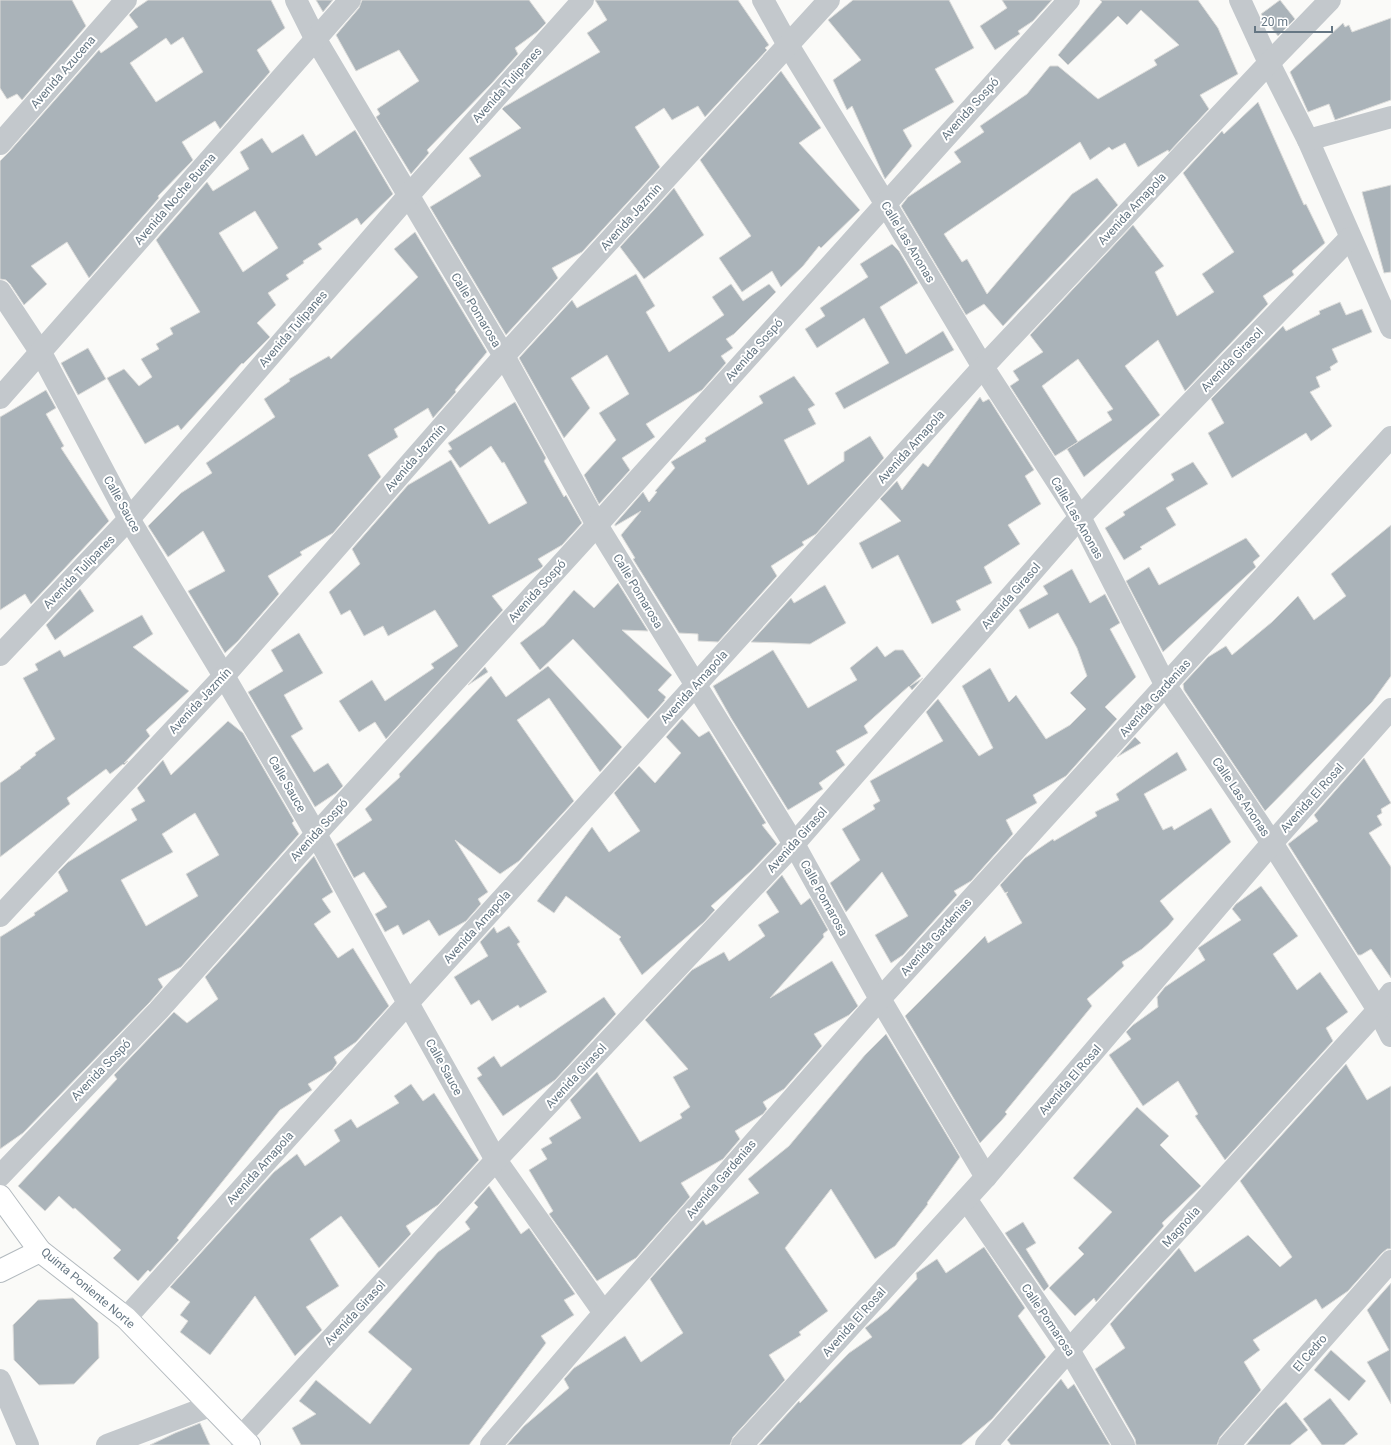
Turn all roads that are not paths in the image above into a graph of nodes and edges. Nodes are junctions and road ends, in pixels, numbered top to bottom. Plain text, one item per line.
1 (126, 0) edge
2 (296, 0) edge
3 (350, 0) edge
4 (583, 0) edge
5 (763, 0) edge
6 (829, 0) edge
7 (1069, 0) edge
8 (1240, 0) edge
9 (1330, 0) edge
10 (316, 38) junction
11 (788, 45) junction
12 (1269, 63) junction
13 (1391, 117) edge
14 (1308, 140) junction
15 (0, 144) edge
16 (408, 196) junction
17 (885, 203) junction
18 (1350, 238) junction
19 (0, 291) edge
20 (1391, 328) edge
21 (41, 353) junction
22 (504, 356) junction
23 (983, 367) junction
24 (0, 398) edge
25 (1391, 437) edge
26 (1080, 517) junction
27 (129, 519) junction
28 (597, 525) junction
29 (0, 655) edge
30 (224, 676) junction
31 (696, 685) junction
32 (1166, 686) junction
33 (1391, 709) edge
34 (316, 834) junction
35 (1272, 843) junction
36 (794, 844) junction
37 (0, 916) edge
38 (880, 999) junction
39 (1384, 1001) edge
40 (408, 1003) junction
41 (1391, 1036) edge
42 (496, 1160) junction
43 (0, 1176) edge
44 (986, 1177) junction
45 (0, 1196) edge
46 (966, 1199) junction
47 (40, 1251) junction
48 (1391, 1261) edge
49 (0, 1271) edge
50 (604, 1313) junction
51 (126, 1318) junction
52 (1069, 1350) junction
53 (0, 1380) edge
54 (210, 1406) junction
55 (244, 1441) edge
56 (28, 1445) edge
57 (107, 1445) edge
58 (491, 1445) edge
59 (742, 1445) edge
60 (986, 1445) edge
61 (1124, 1445) edge
62 (1229, 1445) edge

1 - 15 street, Avenida Azucena
2 - 10 street, Calle Pomarosa
3 - 10 street, Avenida Noche Buena
4 - 16 street, Avenida Tulipanes
5 - 11 street, Calle Las Anonas
6 - 11 street, Avenida Jazmín
7 - 17 street, Avenida Sospó
8 - 12 street
9 - 12 street, Avenida Amapola
10 - 16 street, Calle Pomarosa
10 - 21 street, Avenida Noche Buena
11 - 17 street, Calle Las Anonas
11 - 22 street, Avenida Jazmín
12 - 14 street
12 - 23 street, Avenida Amapola
13 - 14 street
14 - 18 street
16 - 22 street, Calle Pomarosa
16 - 27 street, Avenida Tulipanes
17 - 23 street, Calle Las Anonas
17 - 28 street, Avenida Sospó
18 - 20 street
18 - 26 street, Avenida Girasol
19 - 21 street, Calle Sauce
21 - 24 street, Avenida Noche Buena
21 - 27 street, Calle Sauce
22 - 28 street, Calle Pomarosa
22 - 30 street, Avenida Jazmín
23 - 26 street, Calle Las Anonas
23 - 31 street, Avenida Amapola
25 - 32 street, Avenida Gardenias
26 - 32 street, Calle Las Anonas
26 - 36 street, Avenida Girasol
27 - 29 street, Avenida Tulipanes
27 - 30 street, Calle Sauce
28 - 31 street, Calle Pomarosa
28 - 34 street, Avenida Sospó
30 - 34 street, Calle Sauce
30 - 37 street, Avenida Jazmín
31 - 36 street, Calle Pomarosa
31 - 40 street, Avenida Amapola
32 - 35 street, Calle Las Anonas
32 - 38 street, Avenida Gardenias
33 - 35 street, Avenida El Rosal
34 - 40 street, Calle Sauce
34 - 43 street, Avenida Sospó
35 - 39 street, Calle Las Anonas
35 - 44 street, Avenida El Rosal
36 - 38 street, Calle Pomarosa
36 - 42 street, Avenida Girasol
38 - 44 street, Calle Pomarosa
38 - 50 street, Avenida Gardenias
39 - 41 street, Calle Las Anonas
39 - 52 street, Magnolia
40 - 42 street, Calle Sauce
40 - 51 street, Avenida Amapola
42 - 50 street, Calle Sauce
42 - 55 street, Avenida Girasol
44 - 46 street, Avenida El Rosal
45 - 47 street, Quinta Poniente Norte
46 - 52 street, Calle Pomarosa
46 - 59 street, Avenida El Rosal
47 - 49 street
47 - 51 street, Quinta Poniente Norte
48 - 62 street, El Cedro
50 - 58 street, Avenida Gardenias
51 - 54 street, Quinta Poniente Norte
52 - 60 street, Magnolia
52 - 61 street, Calle Pomarosa
53 - 56 street
54 - 55 street, Quinta Poniente Norte
54 - 57 street

